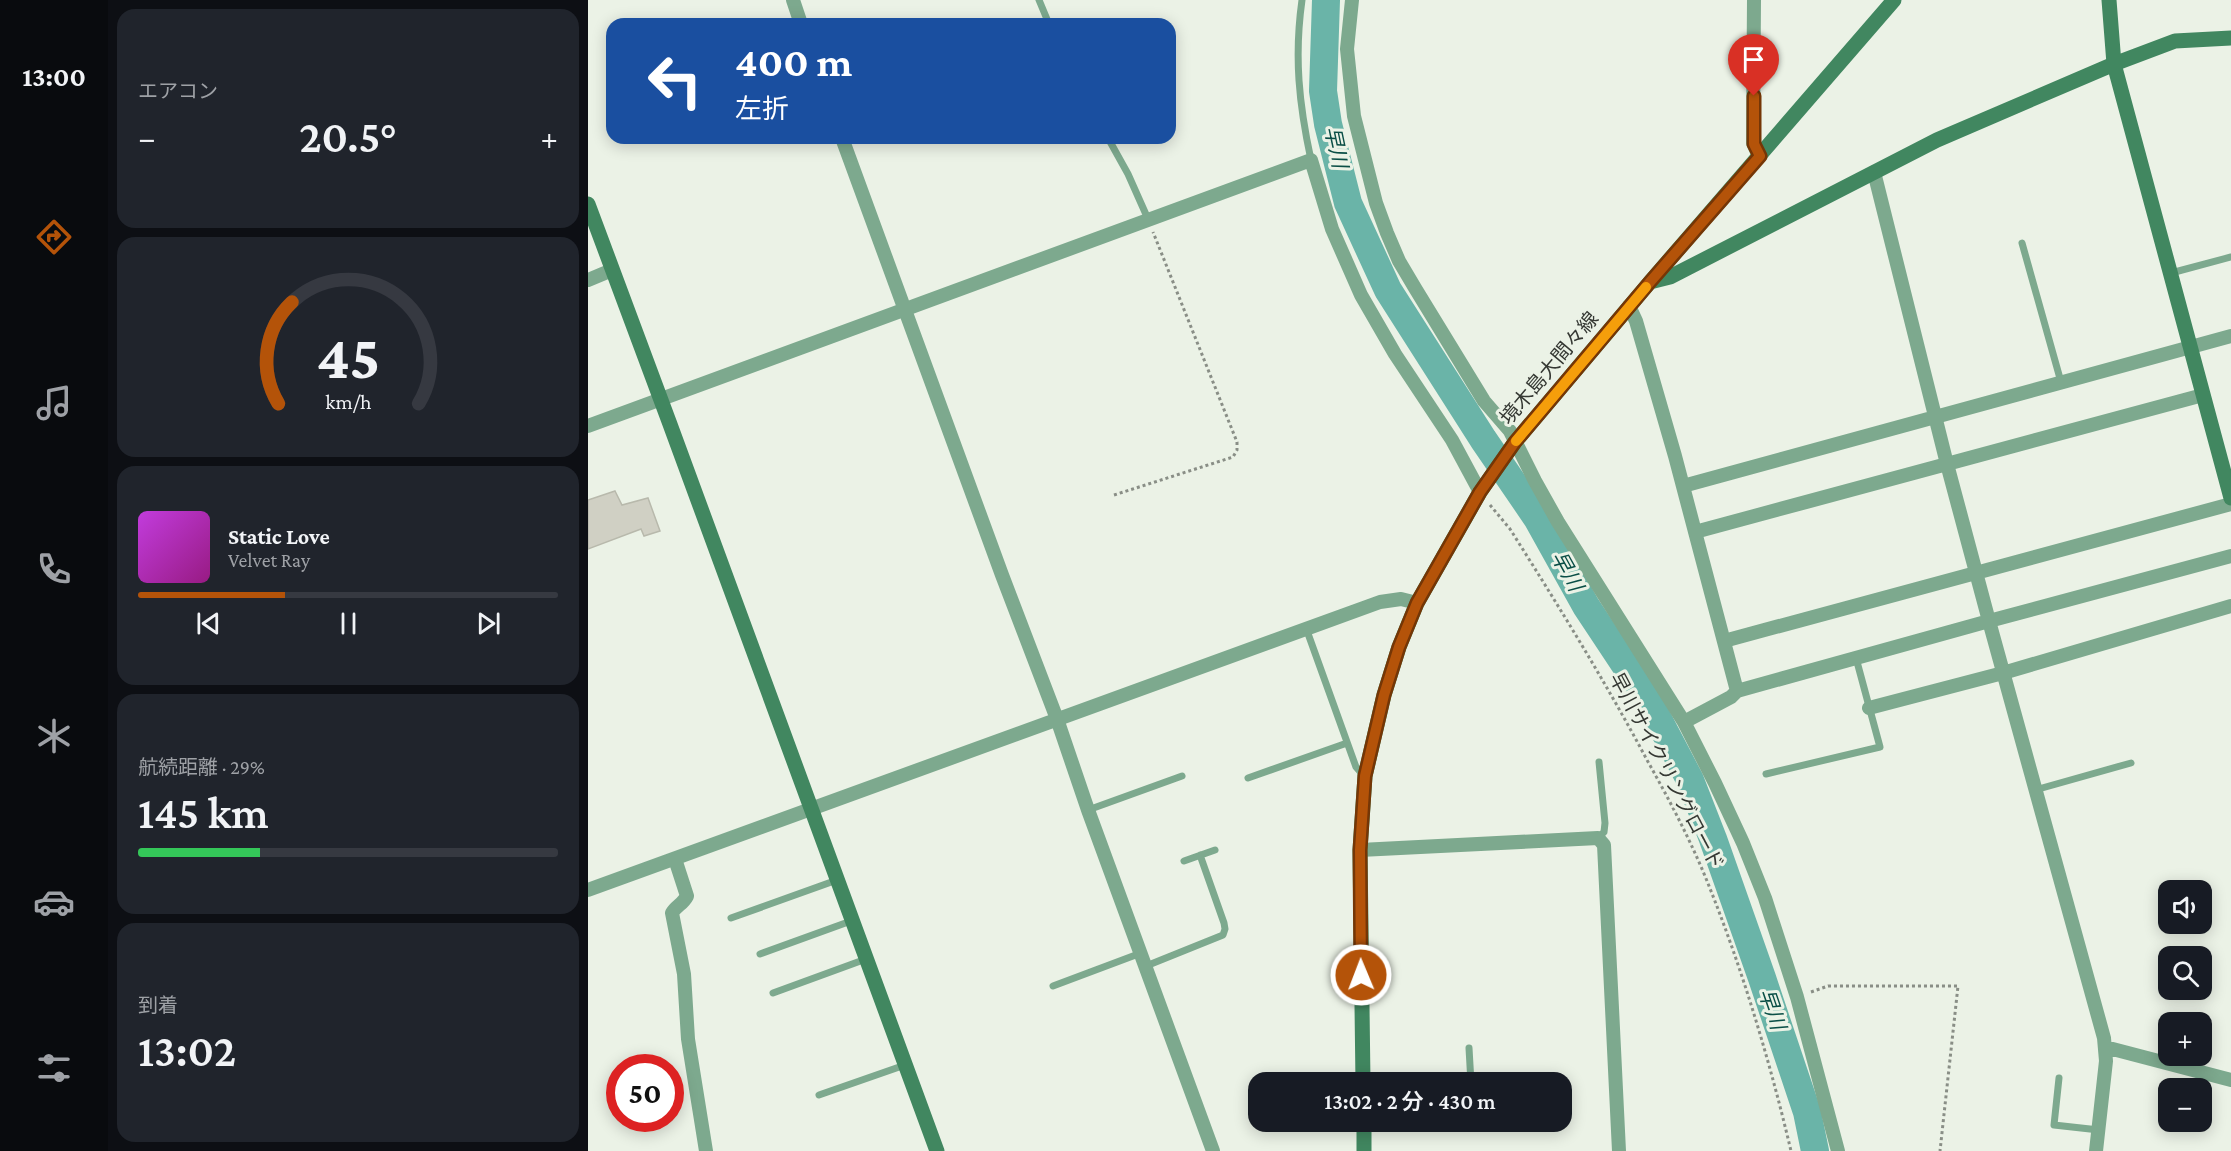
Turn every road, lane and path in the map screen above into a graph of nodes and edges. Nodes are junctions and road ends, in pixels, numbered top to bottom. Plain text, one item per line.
1 (793, 0) edge
2 (1039, 0) edge
3 (1302, 0) edge
4 (1352, 0) edge
5 (1754, 0) edge
6 (1894, 0) edge
7 (2109, 0) edge
8 (799, 18) edge
9 (1046, 18) edge
10 (2231, 38) edge
11 (2114, 64) junction
12 (844, 144) edge
13 (1111, 144) edge
14 (1760, 156) junction
15 (1311, 160) junction
16 (1874, 172) junction
17 (588, 204) edge
18 (1148, 219) junction
19 (2022, 243) dead end
20 (2231, 257) edge
21 (612, 270) junction
22 (2171, 273) junction
23 (588, 280) edge
24 (1650, 282) junction
25 (1629, 306) junction
26 (905, 309) junction
27 (2231, 336) edge
28 (2190, 347) junction
29 (2061, 382) junction
30 (2203, 395) junction
31 (662, 399) junction
32 (1935, 417) junction
33 (588, 426) edge
34 (1513, 446) junction
35 (1947, 464) junction
36 (2228, 476) edge
37 (1683, 486) junction
38 (1483, 493) junction
39 (1114, 495) dead end
40 (2231, 498) edge
41 (2231, 504) edge
42 (1695, 532) junction
43 (2231, 556) edge
44 (1975, 573) junction
45 (1417, 603) junction
46 (2231, 606) edge
47 (1989, 621) junction
48 (1306, 628) junction
49 (1724, 641) junction
50 (1856, 658) junction
51 (2003, 672) junction
52 (1737, 691) junction
53 (1869, 708) junction
54 (1057, 719) junction
55 (1684, 722) junction
56 (1347, 743) junction
57 (1599, 762) dead end
58 (2131, 763) dead end
59 (1766, 774) dead end
60 (1365, 776) junction
61 (1182, 777) dead end
62 (1248, 778) dead end
63 (2035, 790) junction
64 (812, 809) junction
65 (1088, 810) junction
66 (1598, 838) junction
67 (1215, 850) dead end
68 (1360, 850) junction
69 (1200, 855) junction
70 (675, 860) junction
71 (1184, 861) dead end
72 (837, 880) junction
73 (588, 890) edge
74 (730, 918) dead end
75 (851, 921) junction
76 (760, 954) dead end
77 (866, 959) junction
78 (1143, 960) junction
79 (1053, 986) dead end
80 (773, 993) dead end
81 (1797, 997) junction
82 (2106, 1047) junction
83 (1469, 1048) dead end
84 (906, 1065) junction
85 (1363, 1072) edge
86 (1470, 1072) edge
87 (2060, 1078) dead end
88 (2231, 1080) edge
89 (819, 1095) dead end
90 (2099, 1130) junction
91 (1364, 1132) edge
92 (706, 1151) edge
93 (937, 1151) edge
94 (1214, 1151) edge
95 (1364, 1151) edge
96 (1619, 1151) edge
97 (1791, 1151) edge
98 (1838, 1151) edge
99 (1940, 1151) edge
100 (2096, 1151) edge

1 - 8 street
2 - 9 lane
3 - 15 lane
4 - 34 street
5 - 14 street
6 - 14 street, 境木島大間々線
7 - 11 street
10 - 11 street
11 - 16 street
11 - 22 street
12 - 26 street
13 - 18 lane
14 - 24 street, 境木島大間々線
15 - 18 street
15 - 38 street
16 - 24 street
16 - 32 street
17 - 21 street
18 - 26 street
18 - 39 path
19 - 29 lane
20 - 22 lane
21 - 23 street
21 - 31 street
22 - 28 street
24 - 25 street, 境木島大間々線
25 - 34 street, 境木島大間々線
25 - 37 street
26 - 31 street
26 - 54 street
27 - 28 street
28 - 29 street
28 - 30 street
29 - 32 street
30 - 35 street
30 - 36 street
31 - 33 street
31 - 64 street
32 - 35 street
32 - 37 street
34 - 38 street, 境木島大間々線
34 - 55 street
35 - 42 street
35 - 44 street
36 - 40 street
37 - 42 street
38 - 45 street, 境木島大間々線
38 - 97 path, 早川サイクリングロード
41 - 44 street
42 - 49 street
43 - 47 street
44 - 47 street
44 - 49 street
45 - 48 street
45 - 60 street, 境木島大間々線
46 - 51 street
47 - 50 street
47 - 51 street
48 - 54 street
48 - 56 lane
49 - 52 street
50 - 52 street
50 - 53 lane
51 - 53 street
51 - 63 street
52 - 55 street
53 - 59 lane
54 - 64 street
54 - 65 street
55 - 81 street
56 - 60 lane
56 - 62 lane
57 - 66 lane
58 - 63 lane
60 - 68 street, 境木島大間々線
61 - 65 lane
63 - 82 street
64 - 70 street
64 - 72 street
65 - 78 street
66 - 68 street
66 - 96 street
67 - 69 lane
68 - 85 street, 境木島大間々線
69 - 71 lane
69 - 78 lane
70 - 73 street
70 - 92 street
72 - 74 lane
72 - 75 street
75 - 76 lane
75 - 77 street
77 - 80 lane
77 - 84 street
78 - 79 lane
78 - 94 street
81 - 98 street
81 - 99 path
82 - 88 street
82 - 90 street
83 - 86 lane
84 - 89 lane
84 - 93 street
87 - 90 lane
90 - 100 street
91 - 95 street

